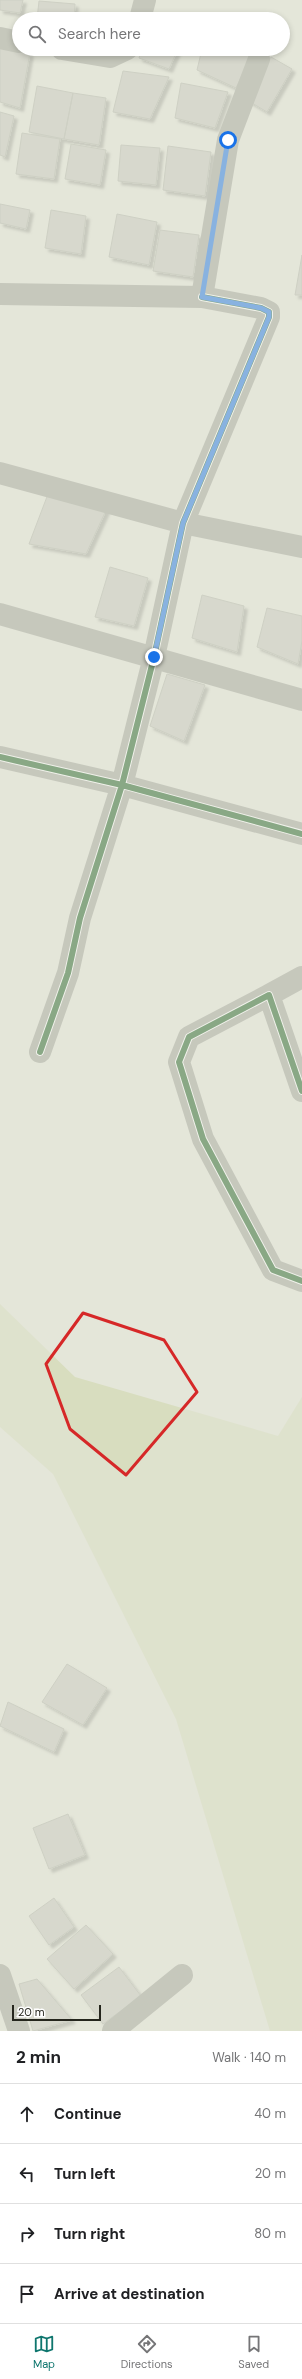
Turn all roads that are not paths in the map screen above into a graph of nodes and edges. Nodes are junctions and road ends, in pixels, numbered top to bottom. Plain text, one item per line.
1 (145, 0) edge
2 (142, 12) edge
3 (0, 38) edge
4 (12, 41) edge
5 (259, 59) dead end
6 (0, 294) edge
7 (202, 297) junction
8 (0, 473) edge
9 (183, 523) junction
10 (302, 547) edge
11 (0, 614) edge
12 (154, 657) junction
13 (302, 700) edge
14 (0, 757) edge
15 (122, 785) junction
16 (302, 834) edge
17 (302, 977) edge
18 (270, 995) junction
19 (40, 1052) dead end
20 (302, 1091) edge
21 (302, 1281) edge
22 (0, 1975) edge
23 (182, 1975) dead end
24 (19, 2031) edge
25 (113, 2031) edge

1 - 2 street
3 - 4 street
5 - 7 street
6 - 7 street
7 - 9 street
8 - 9 street
9 - 10 street
9 - 12 street
11 - 12 street
12 - 13 street
12 - 15 street
14 - 15 street
15 - 16 street
15 - 19 street
17 - 18 street
18 - 20 street
18 - 21 street
22 - 24 street
23 - 25 street

